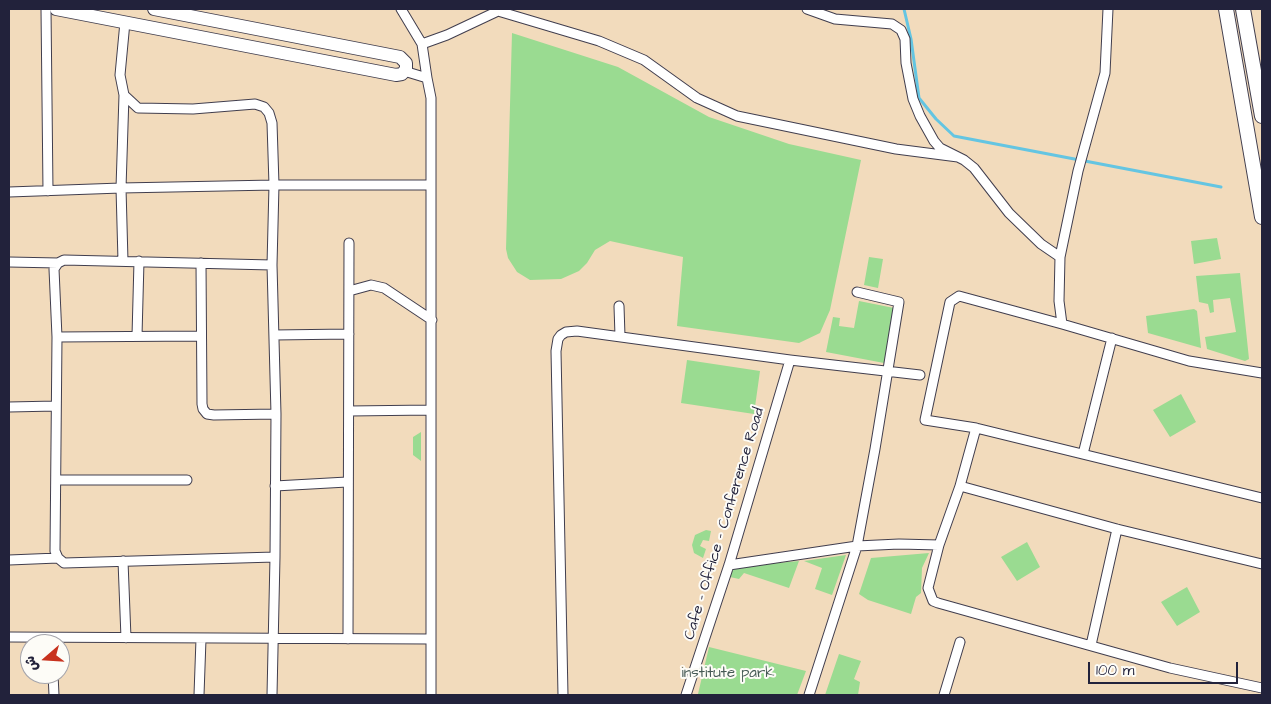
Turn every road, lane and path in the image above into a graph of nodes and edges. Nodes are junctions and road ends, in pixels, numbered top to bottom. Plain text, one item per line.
1 (46, 9) edge
2 (56, 9) edge
3 (154, 9) edge
4 (400, 9) edge
5 (807, 9) edge
6 (1108, 9) edge
7 (1226, 9) edge
8 (1243, 9) edge
9 (124, 22) junction
10 (422, 44) junction
11 (404, 72) junction
12 (427, 78) junction
13 (124, 95) junction
14 (1262, 116) edge
15 (958, 157) junction
16 (274, 185) junction
17 (431, 185) junction
18 (121, 188) junction
19 (48, 191) junction
20 (9, 192) edge
21 (1262, 217) edge
22 (349, 243) dead end
23 (1060, 256) junction
24 (122, 261) junction
25 (139, 261) junction
26 (9, 262) edge
27 (58, 263) junction
28 (201, 263) junction
29 (272, 265) junction
30 (349, 291) junction
31 (856, 292) dead end
32 (619, 306) dead end
33 (432, 320) junction
34 (1062, 324) junction
35 (349, 334) junction
36 (274, 335) junction
37 (138, 336) junction
38 (201, 336) junction
39 (620, 336) junction
40 (57, 337) junction
41 (1112, 338) junction
42 (790, 360) junction
43 (888, 371) junction
44 (1262, 374) edge
45 (920, 375) dead end
46 (56, 406) junction
47 (9, 407) edge
48 (432, 410) junction
49 (349, 411) junction
50 (276, 414) junction
51 (976, 428) junction
52 (1083, 454) junction
53 (56, 480) junction
54 (187, 480) dead end
55 (347, 482) junction
56 (275, 486) junction
57 (960, 486) junction
58 (1262, 498) edge
59 (1117, 529) junction
60 (939, 545) junction
61 (857, 546) junction
62 (275, 556) junction
63 (58, 558) junction
64 (9, 560) edge
65 (123, 561) junction
66 (1262, 564) edge
67 (729, 566) junction
68 (126, 638) junction
69 (201, 639) junction
70 (348, 639) junction
71 (431, 639) junction
72 (70, 640) edge
73 (273, 640) junction
74 (960, 642) dead end
75 (1091, 645) junction
76 (1262, 688) edge
77 (199, 695) edge
78 (272, 695) edge
79 (431, 695) edge
80 (563, 695) edge
81 (686, 695) edge
82 (809, 695) edge
83 (944, 695) edge

1 - 19 street
2 - 9 street
3 - 11 street
4 - 10 street
5 - 15 street
6 - 23 street
7 - 21 main road
8 - 14 main road
9 - 11 street
9 - 13 street
10 - 12 street
10 - 15 street
11 - 12 street
12 - 17 street
13 - 16 street
13 - 18 street
15 - 23 street
16 - 17 street
16 - 18 street
16 - 29 street
17 - 33 street
18 - 19 street
18 - 24 street
19 - 20 street
22 - 30 street
23 - 34 street
24 - 25 street
24 - 27 street
25 - 28 street
25 - 37 street
26 - 27 street
27 - 40 street
28 - 29 street
28 - 38 street
29 - 36 street
30 - 33 street
30 - 35 street
31 - 43 street
32 - 39 street
33 - 48 street
34 - 41 street
34 - 51 street
35 - 36 street
35 - 49 street
36 - 50 street
37 - 38 street
37 - 40 street
38 - 50 street
39 - 42 street
39 - 80 street
40 - 46 street
41 - 44 street
41 - 52 street
42 - 43 street
42 - 67 street, Cafe - Office - Conference Road
43 - 45 street
43 - 61 street
46 - 47 street
46 - 53 street
48 - 49 street
48 - 71 street
49 - 55 street
50 - 56 street
51 - 52 street
51 - 57 street
52 - 58 street
53 - 54 street
53 - 63 street
55 - 56 street
55 - 70 street
56 - 62 street
57 - 59 street
57 - 60 street
59 - 66 street
59 - 75 street
60 - 61 street
60 - 75 street
61 - 67 street
61 - 82 street
62 - 65 street
62 - 73 street
63 - 64 street
63 - 65 street
65 - 68 street
67 - 81 street, Cafe - Office - Conference Road
68 - 69 street
68 - 72 street
69 - 73 street
69 - 77 street
70 - 71 street
70 - 73 street
71 - 79 street
73 - 78 street
74 - 83 street
75 - 76 street

